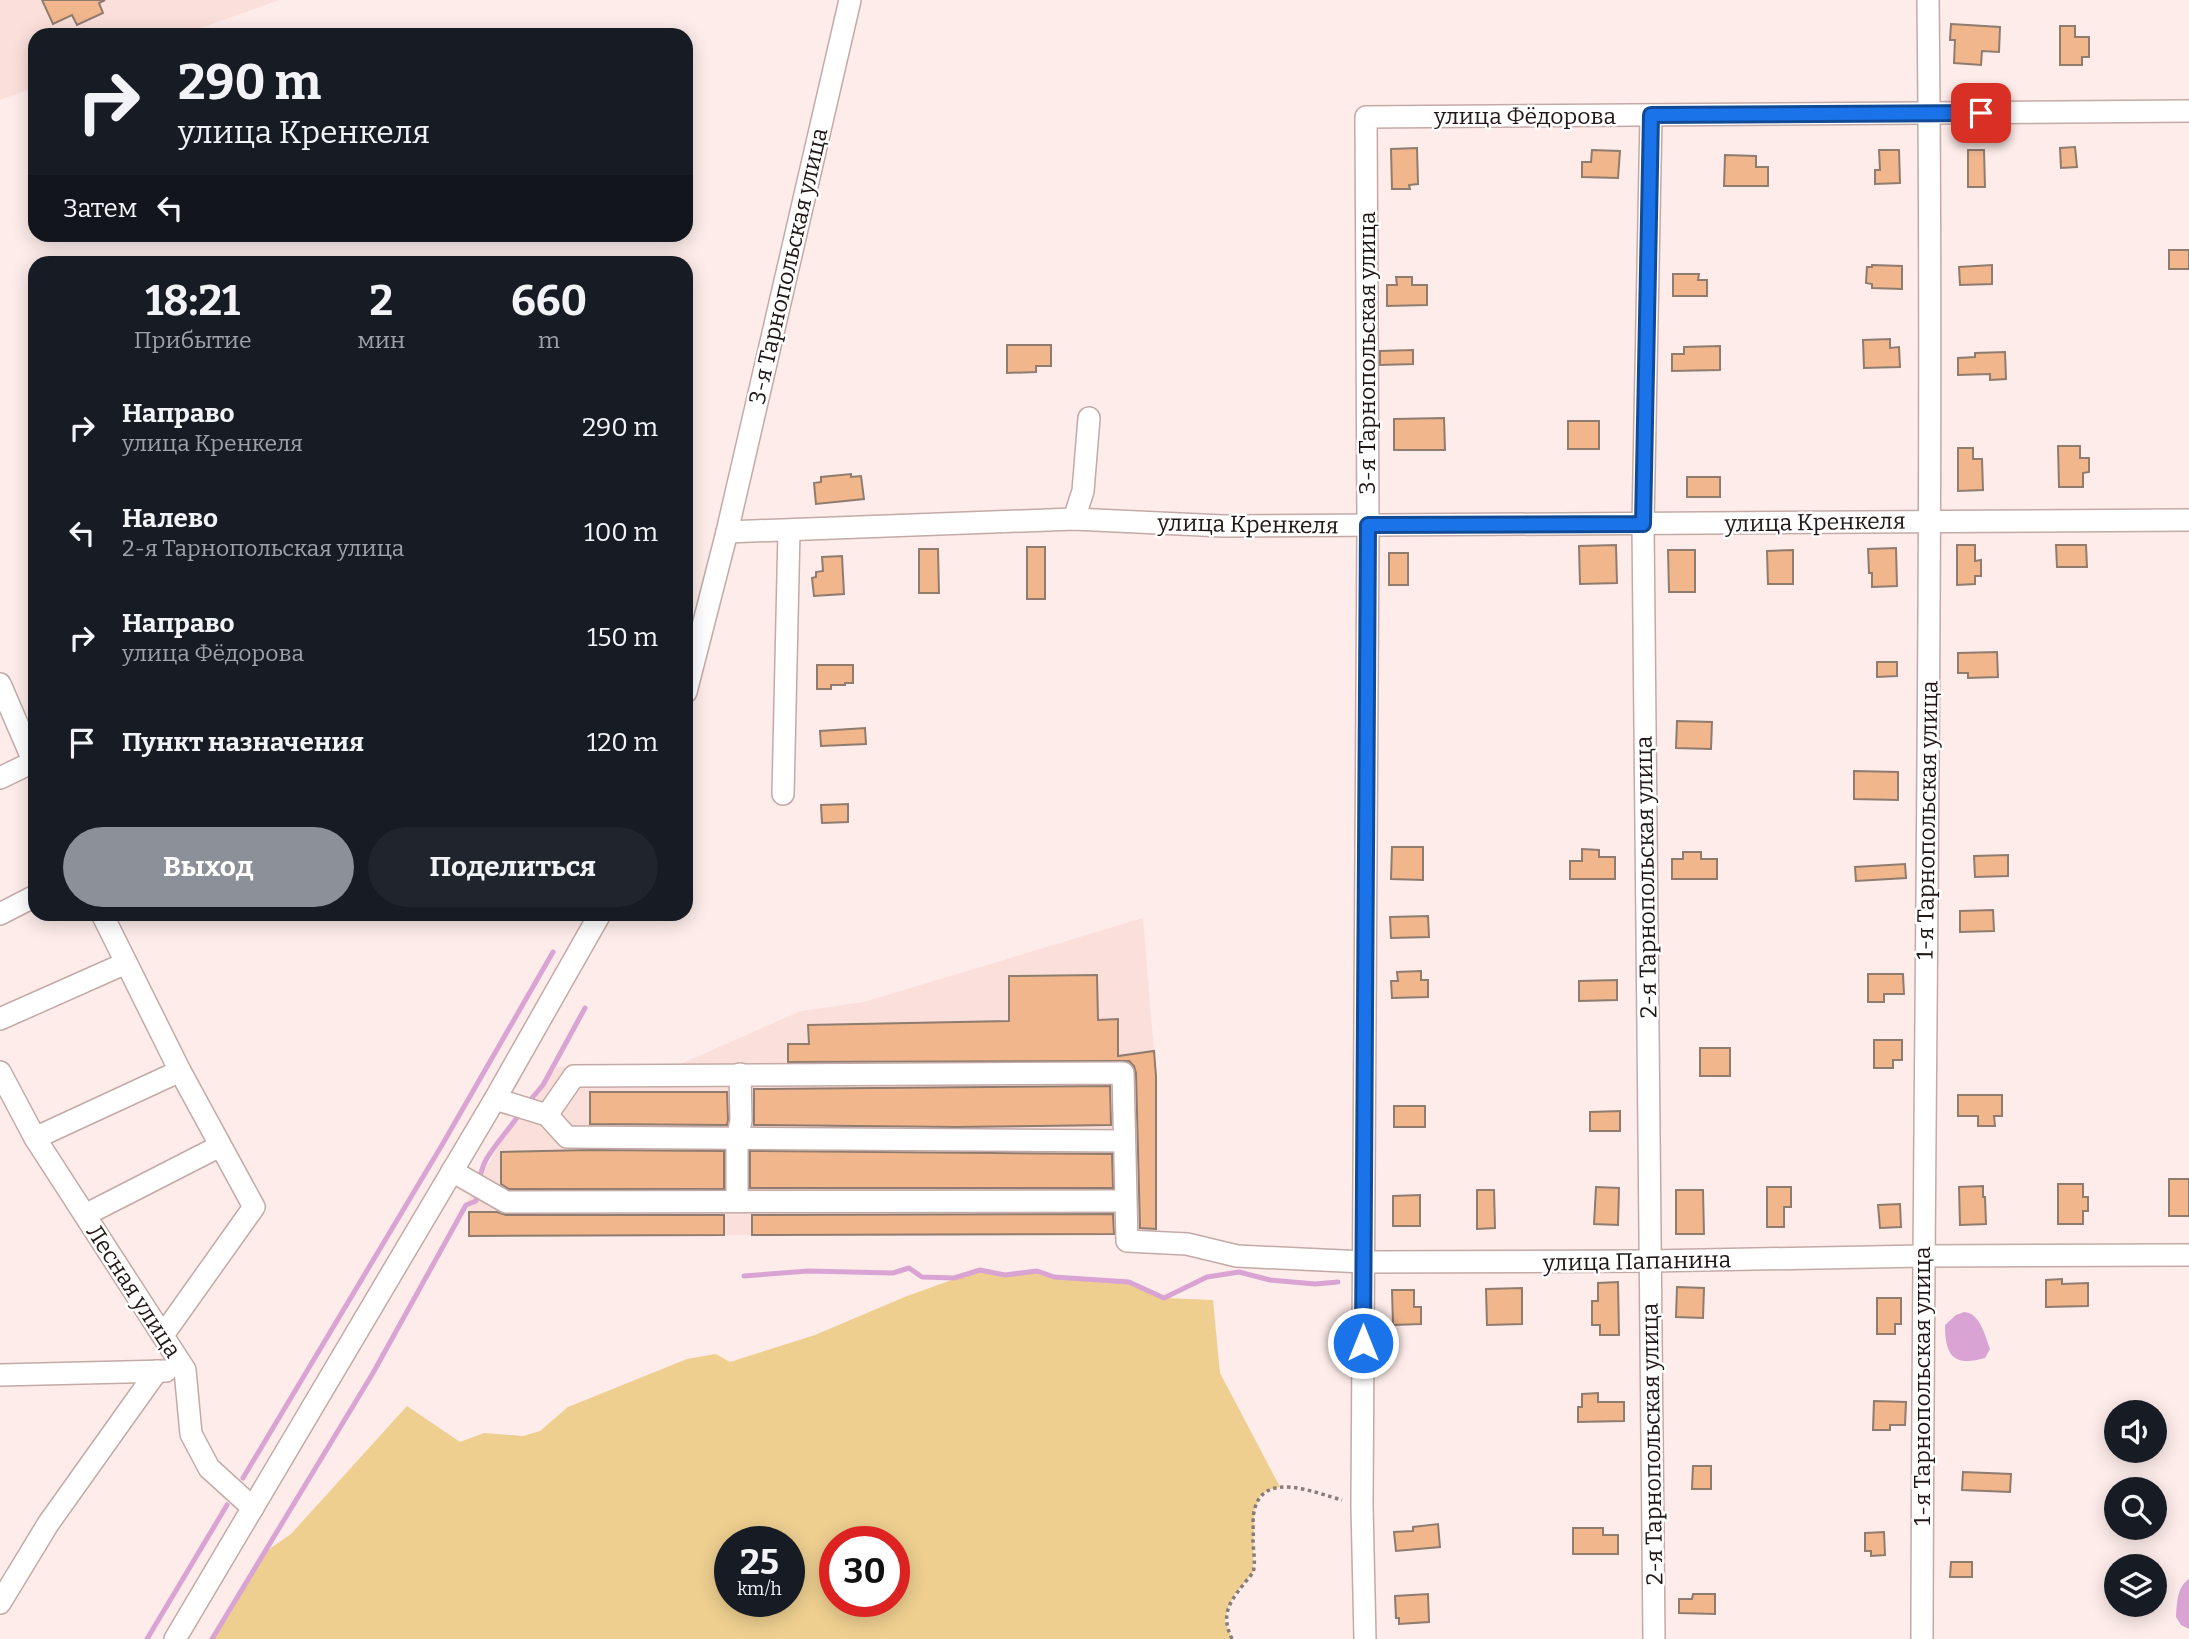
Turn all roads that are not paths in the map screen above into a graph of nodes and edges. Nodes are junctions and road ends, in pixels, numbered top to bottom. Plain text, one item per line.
1 (850, 0) edge
2 (1928, 0) edge
3 (2189, 111) edge
4 (1929, 113) junction
5 (1651, 115) junction
6 (1366, 117) joint
7 (1089, 418) dead end
8 (1074, 519) junction
9 (2189, 520) edge
10 (1930, 521) junction
11 (1643, 524) junction
12 (1368, 525) junction
13 (789, 531) junction
14 (727, 532) junction
15 (693, 665) edge
16 (0, 684) edge
17 (28, 749) edge
18 (28, 766) edge
19 (0, 778) edge
20 (783, 794) dead end
21 (28, 900) edge
22 (0, 914) edge
23 (105, 921) edge
24 (596, 921) edge
25 (126, 963) junction
26 (0, 1019) edge
27 (180, 1070) junction
28 (0, 1072) edge
29 (740, 1074) junction
30 (495, 1100) junction
31 (547, 1115) junction
32 (35, 1138) junction
33 (737, 1139) junction
34 (1124, 1141) junction
35 (220, 1146) junction
36 (452, 1171) junction
37 (737, 1201) junction
38 (1125, 1201) junction
39 (85, 1216) junction
40 (2189, 1255) edge
41 (1923, 1256) junction
42 (1650, 1261) junction
43 (1364, 1262) junction
44 (163, 1335) junction
45 (185, 1370) junction
46 (157, 1371) junction
47 (0, 1375) edge
48 (253, 1508) junction
49 (0, 1603) edge
50 (176, 1639) edge
51 (1365, 1639) edge
52 (1654, 1639) edge
53 (1922, 1639) edge

1 - 14 street, 3-я Тарнопольская улица
2 - 4 street, 1-я Тарнопольская улица
3 - 4 street, улица Фёдорова
4 - 5 street, улица Фёдорова
4 - 10 street, 1-я Тарнопольская улица
5 - 6 street, улица Фёдорова
5 - 11 street, 2-я Тарнопольская улица
6 - 12 street, 3-я Тарнопольская улица
7 - 8 street
8 - 12 street, улица Кренкеля
8 - 13 street, улица Кренкеля
9 - 10 street, улица Кренкеля
10 - 11 street, улица Кренкеля
10 - 41 street, 1-я Тарнопольская улица
11 - 12 street, улица Кренкеля
11 - 42 street, 2-я Тарнопольская улица
12 - 43 street, 3-я Тарнопольская улица
13 - 14 street, улица Кренкеля
13 - 20 street
14 - 15 street, 3-я Тарнопольская улица
16 - 17 street
18 - 19 street
21 - 22 street
23 - 25 street
24 - 30 street
25 - 26 street
25 - 27 street
27 - 32 street
27 - 35 street
28 - 32 street, Лесная улица
29 - 31 street
29 - 33 street
29 - 34 street
30 - 31 street
30 - 36 street
31 - 33 street
32 - 39 street, Лесная улица
33 - 34 street
33 - 37 street
34 - 38 street
35 - 39 street
35 - 44 street
36 - 37 street
36 - 48 street
37 - 38 street
38 - 43 street, улица Папанина
39 - 44 street, Лесная улица
40 - 41 street, улица Папанина
41 - 42 street, улица Папанина
41 - 53 street, 1-я Тарнопольская улица
42 - 43 street, улица Папанина
42 - 52 street, 2-я Тарнопольская улица
43 - 51 street, 3-я Тарнопольская улица
44 - 45 street, Лесная улица
45 - 46 street
45 - 48 street, Лесная улица
46 - 47 street
46 - 49 street
48 - 50 street

